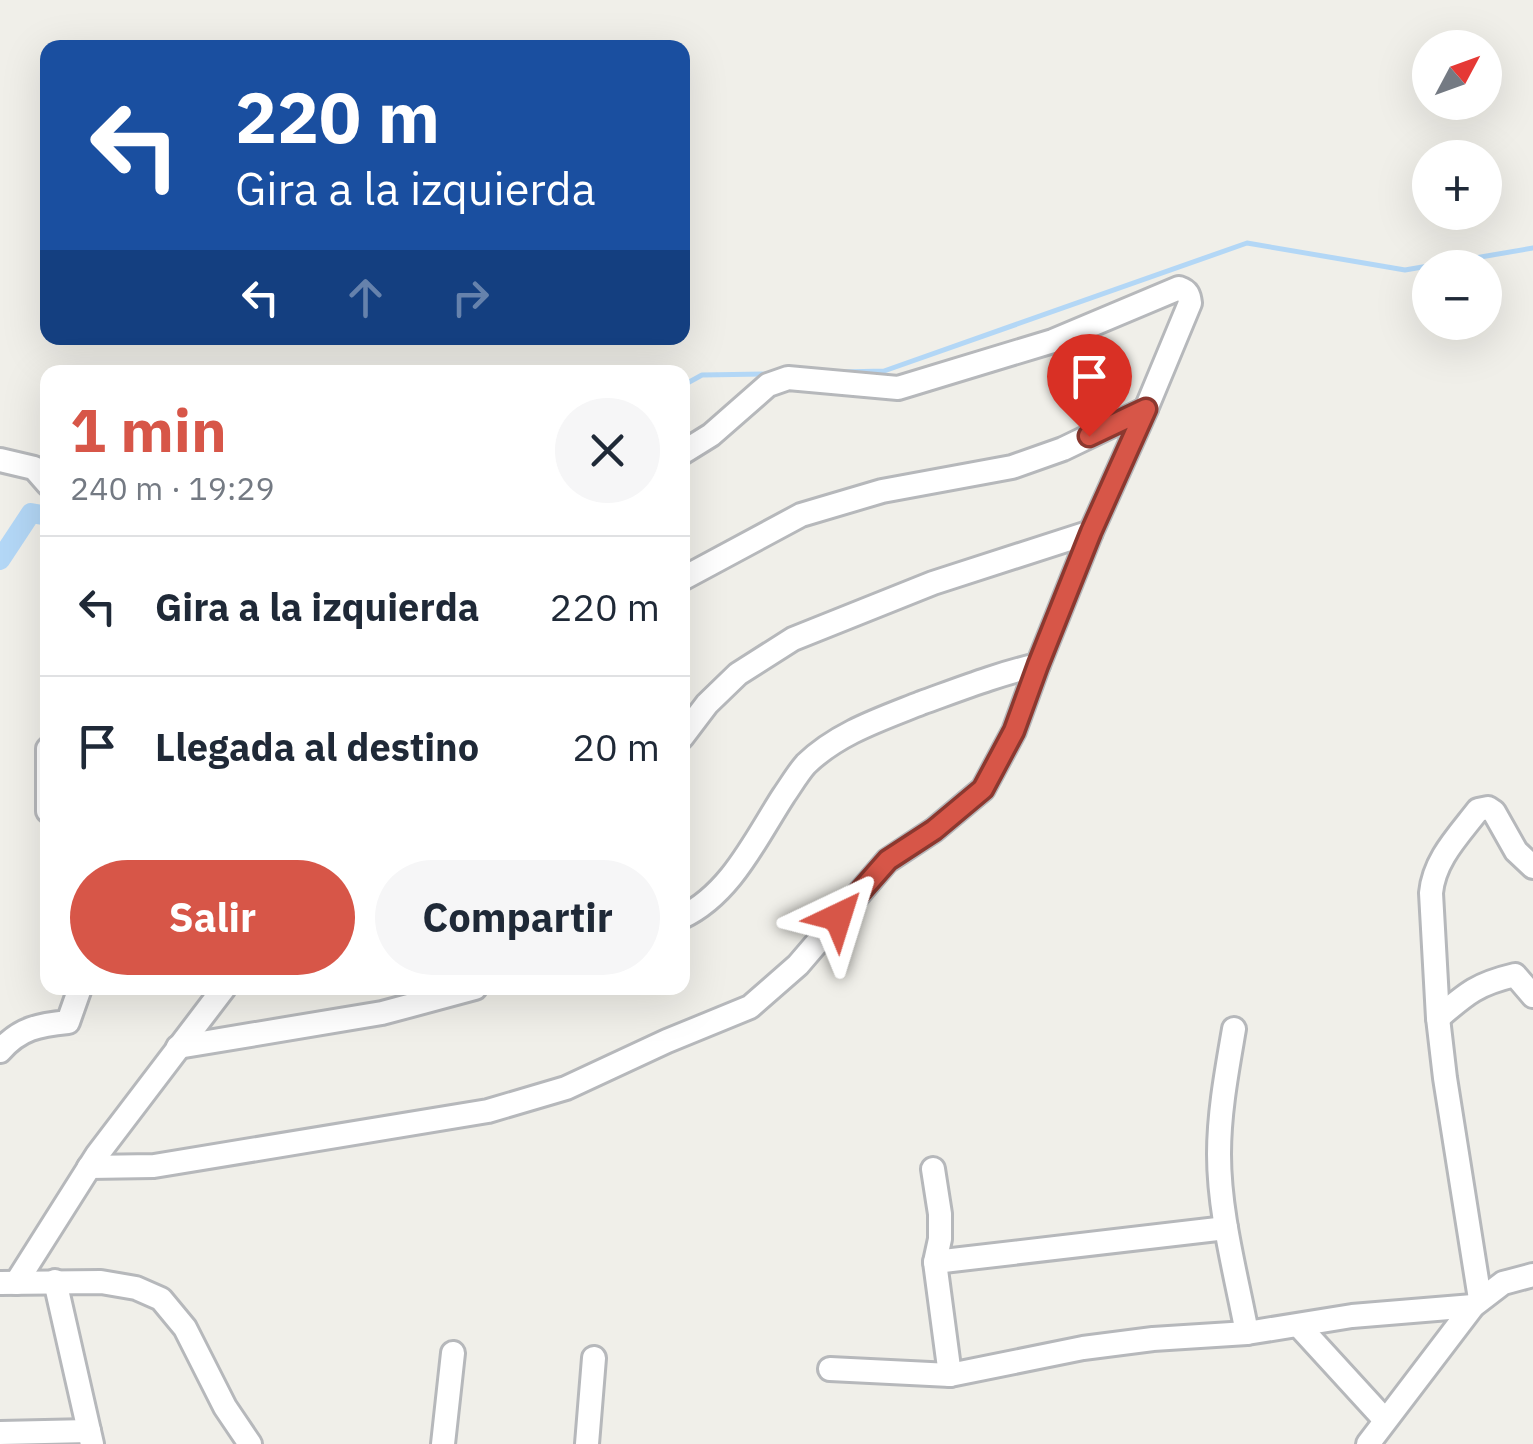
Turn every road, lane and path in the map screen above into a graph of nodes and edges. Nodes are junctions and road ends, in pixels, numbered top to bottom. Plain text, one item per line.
1 (1146, 409) junction
2 (690, 448) edge
3 (0, 460) edge
4 (40, 475) edge
5 (1091, 532) junction
6 (690, 574) edge
7 (1038, 665) junction
8 (690, 726) edge
9 (1533, 867) edge
10 (690, 913) edge
11 (78, 995) edge
12 (219, 995) edge
13 (450, 995) edge
14 (1533, 996) edge
15 (1438, 1018) junction
16 (1234, 1029) dead end
17 (178, 1047) junction
18 (0, 1050) edge
19 (89, 1168) junction
20 (932, 1169) dead end
21 (1226, 1228) junction
22 (935, 1262) junction
23 (1533, 1275) edge
24 (55, 1281) junction
25 (8, 1283) edge
26 (1477, 1302) junction
27 (1299, 1326) junction
28 (1247, 1332) junction
29 (453, 1353) dead end
30 (594, 1358) dead end
31 (830, 1369) dead end
32 (950, 1375) junction
33 (1385, 1420) junction
34 (0, 1433) edge
35 (588, 1434) edge
36 (90, 1438) edge
37 (250, 1444) edge
38 (443, 1444) edge
39 (1368, 1444) edge

1 - 2 street
1 - 5 street
1 - 6 street
3 - 4 street
5 - 7 street
5 - 8 street
7 - 10 street
7 - 19 street
9 - 15 street
11 - 18 street
12 - 17 street
13 - 17 street
14 - 15 street
15 - 26 street
16 - 21 street
17 - 19 street
19 - 25 street
20 - 22 street
21 - 22 street
21 - 28 street
22 - 32 street
23 - 26 street
24 - 25 street
24 - 36 street
24 - 37 street
26 - 27 street
26 - 33 street
27 - 28 street
27 - 33 street
28 - 32 street
29 - 38 street
30 - 35 street
31 - 32 street
33 - 39 street
34 - 36 street

